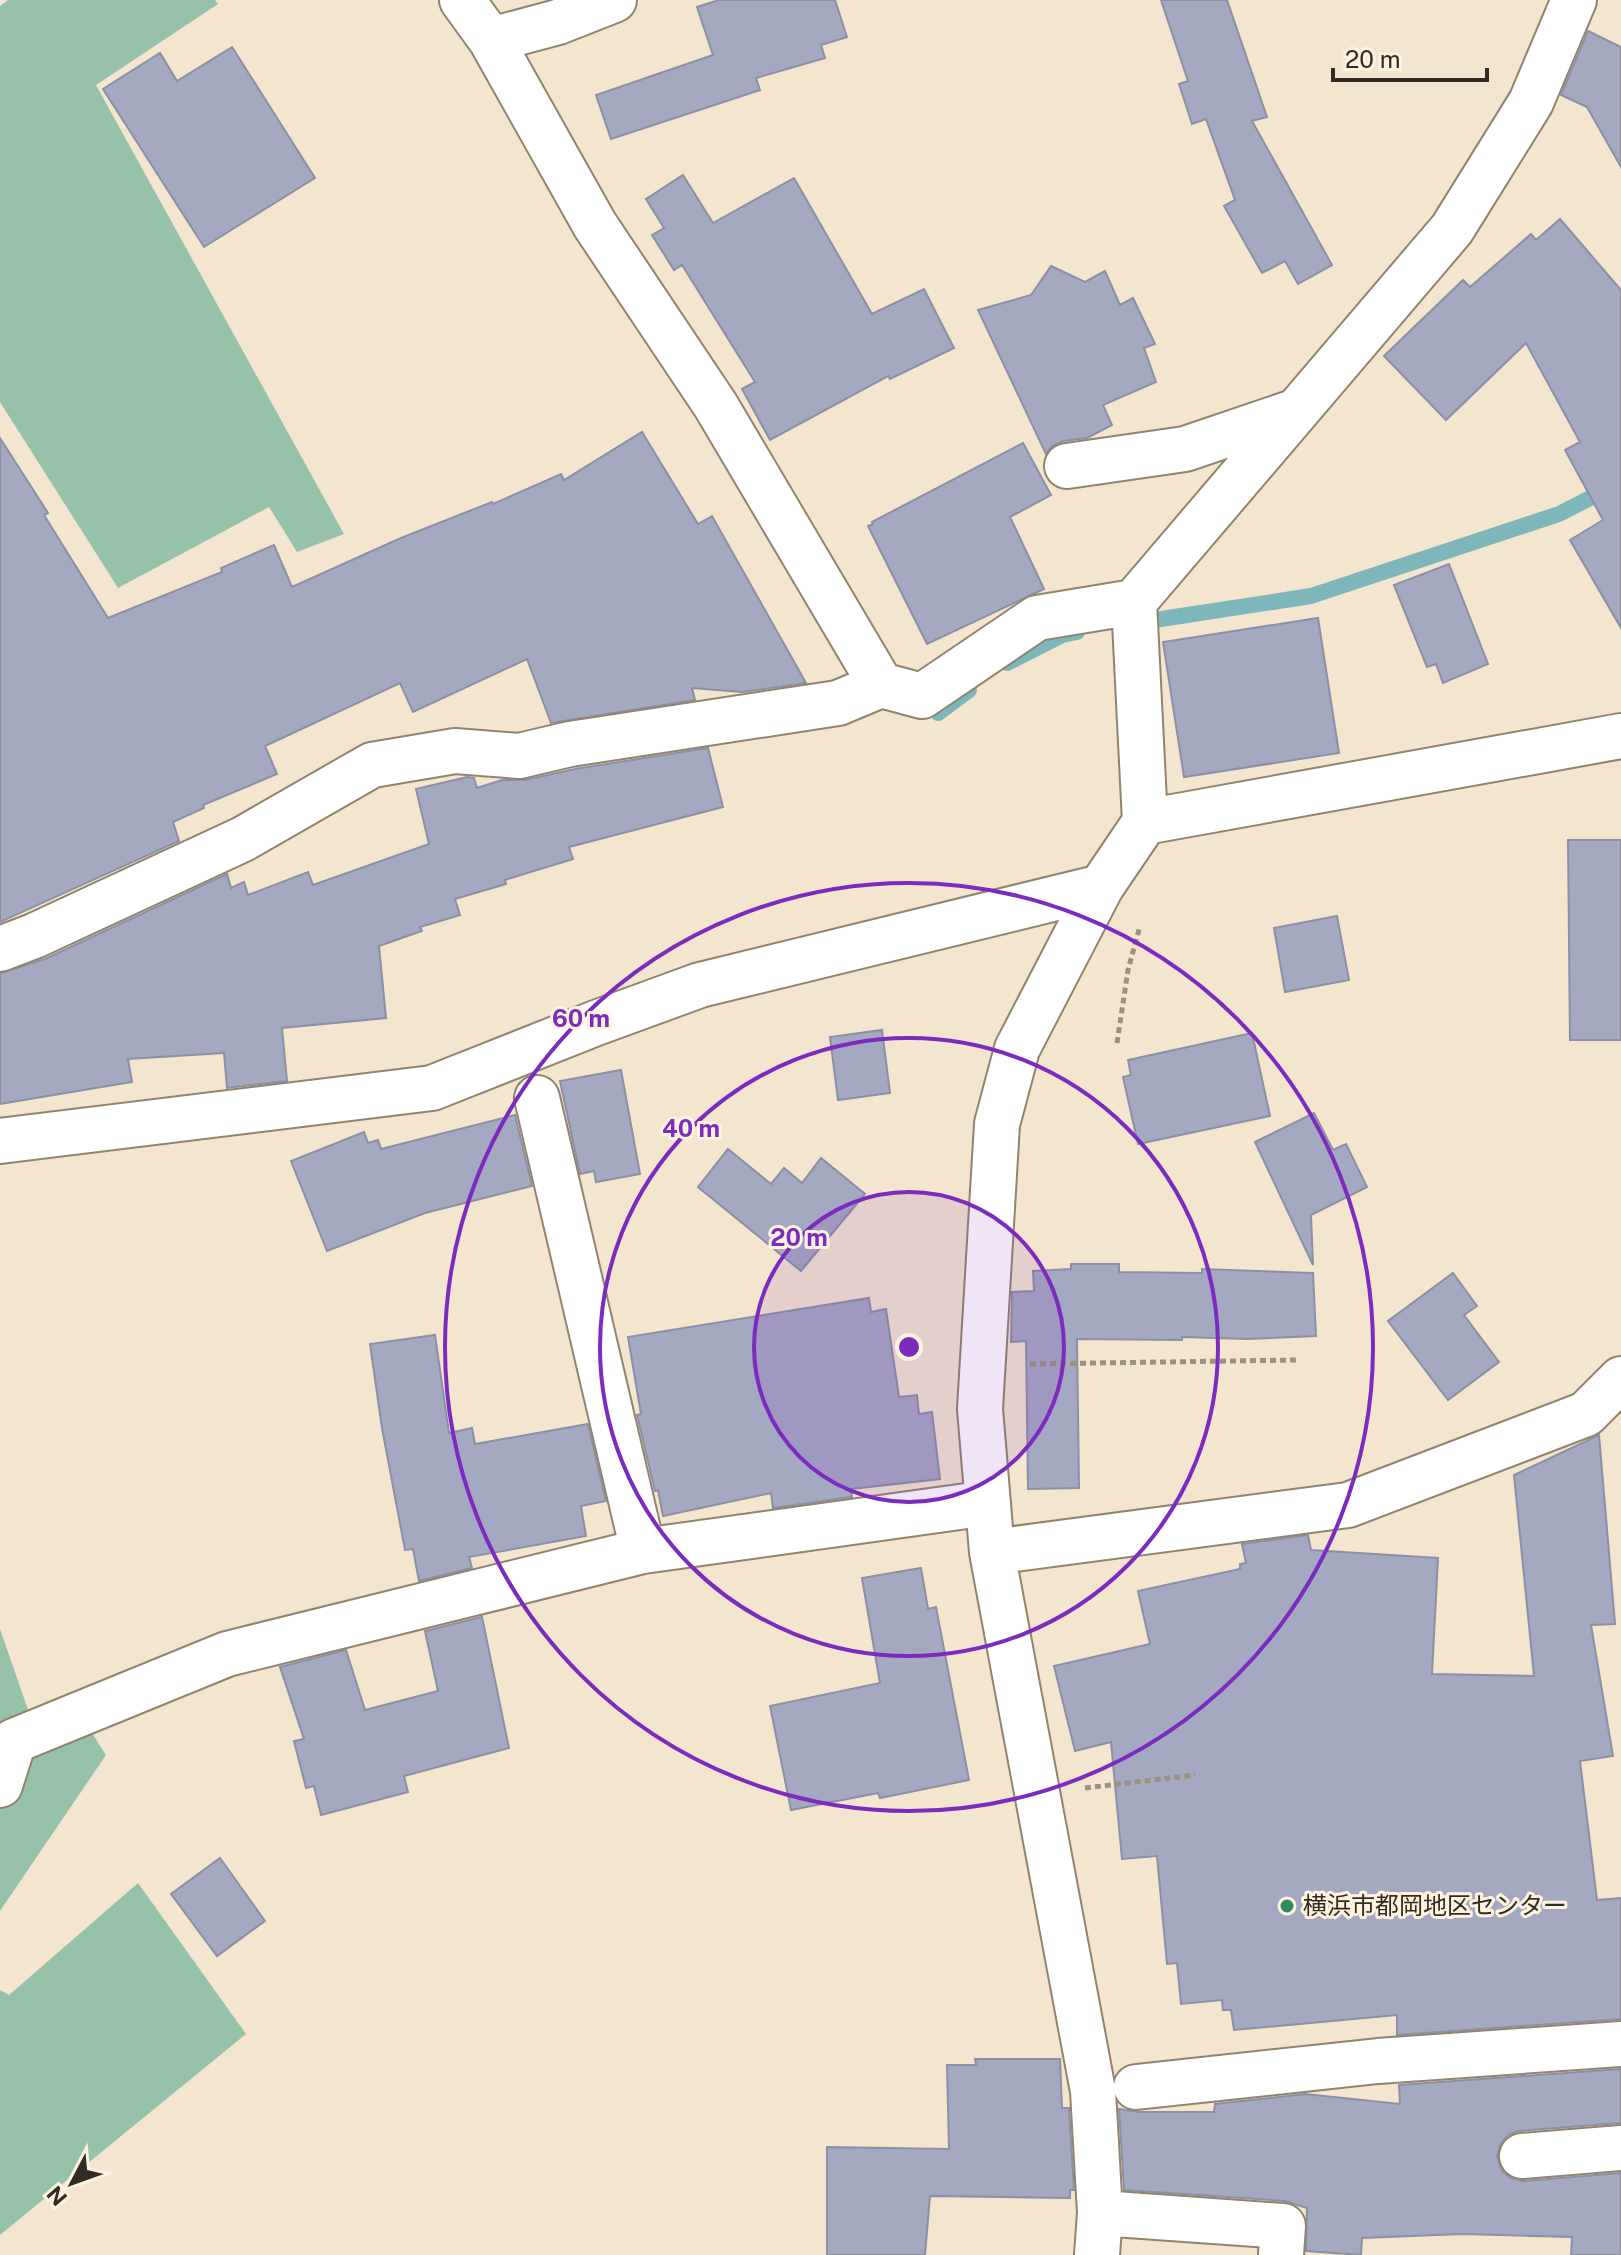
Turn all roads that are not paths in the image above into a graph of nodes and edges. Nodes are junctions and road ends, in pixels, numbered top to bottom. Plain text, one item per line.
1 (462, 0) edge
2 (614, 0) edge
3 (1574, 0) edge
4 (491, 40) junction
5 (1299, 411) junction
6 (1067, 466) dead end
7 (1134, 602) junction
8 (881, 685) junction
9 (1621, 736) edge
10 (1145, 822) junction
11 (1101, 887) junction
12 (0, 949) edge
13 (537, 1098) dead end
14 (0, 1141) edge
15 (1621, 1379) edge
16 (988, 1503) junction
17 (643, 1551) junction
18 (992, 1552) junction
19 (0, 1785) edge
20 (1621, 2044) edge
21 (1136, 2087) dead end
22 (1621, 2148) edge
23 (1522, 2156) dead end
24 (1099, 2234) edge
25 (1281, 2255) edge

1 - 4 street
2 - 4 street
3 - 5 street
4 - 8 street
5 - 6 street
5 - 7 street
7 - 8 street
7 - 10 street
8 - 12 street
9 - 10 street
10 - 11 street
11 - 14 street
11 - 16 street
13 - 17 street
15 - 18 street
16 - 17 street
16 - 18 street
17 - 19 street
18 - 24 street
20 - 21 street
22 - 23 street
24 - 25 street

